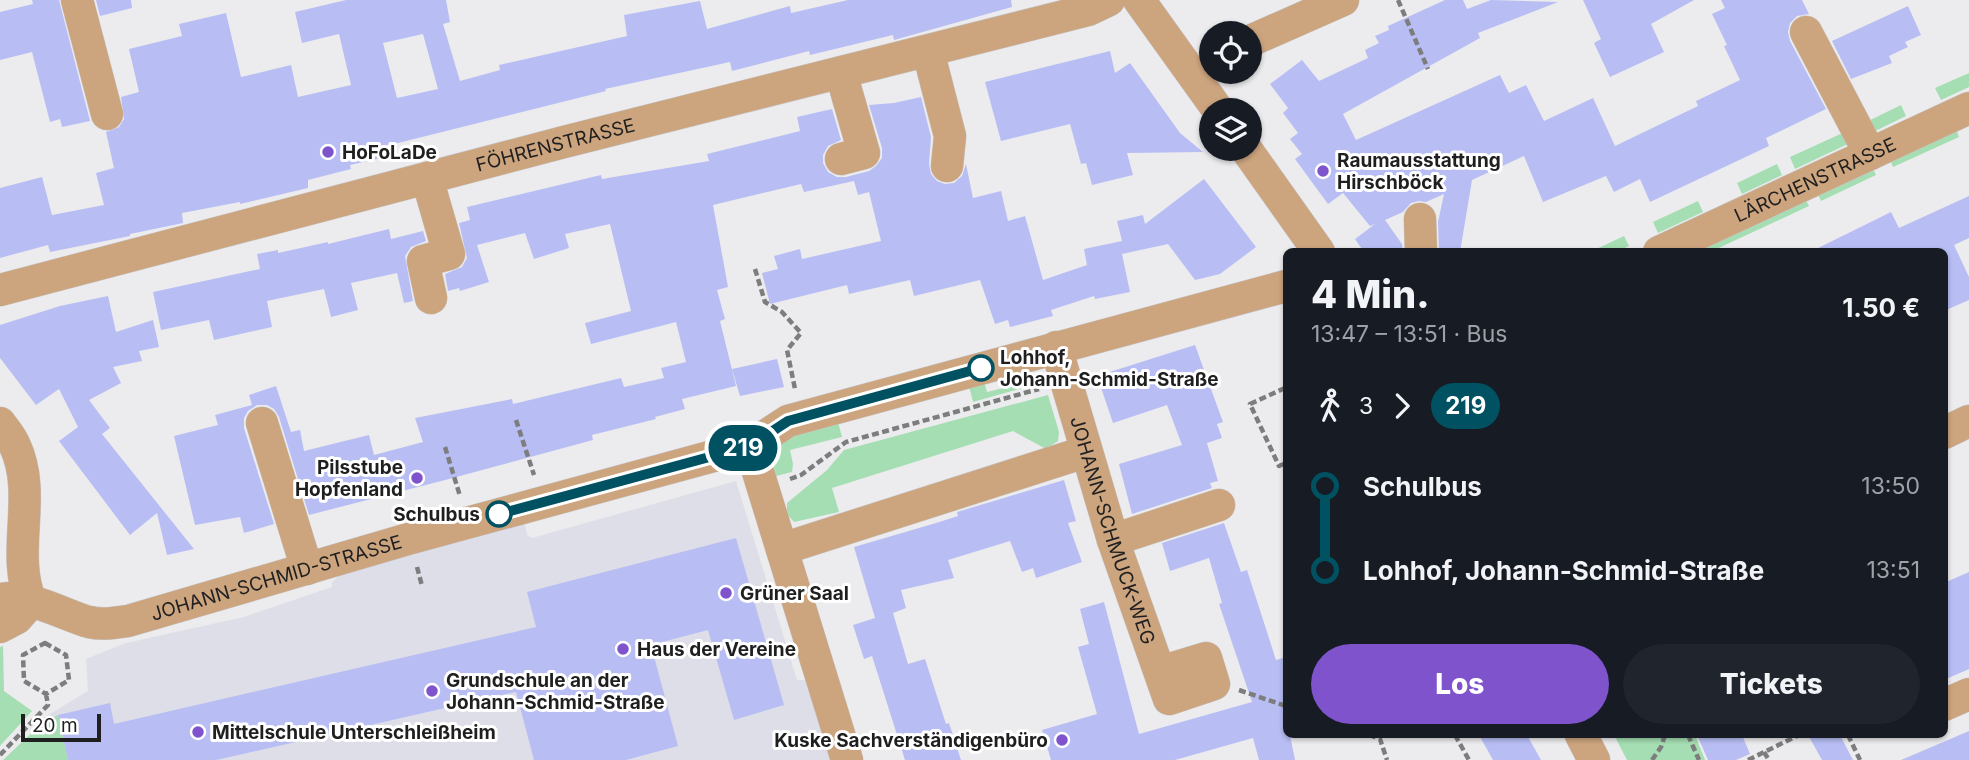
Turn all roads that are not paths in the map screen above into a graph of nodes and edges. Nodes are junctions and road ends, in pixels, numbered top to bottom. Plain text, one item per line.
1 (77, 0) edge
2 (1109, 0) edge
3 (1139, 0) edge
4 (1343, 0) edge
5 (1806, 32) dead end
6 (1262, 36) edge
7 (928, 51) junction
8 (1199, 63) edge
9 (841, 73) junction
10 (1969, 108) edge
11 (107, 114) dead end
12 (1870, 154) junction
13 (841, 159) dead end
14 (1255, 161) edge
15 (947, 166) dead end
16 (427, 178) junction
17 (1420, 219) dead end
18 (1316, 248) edge
19 (1421, 248) edge
20 (1668, 248) edge
21 (1283, 287) edge
22 (0, 290) edge
23 (431, 298) dead end
24 (1056, 347) junction
25 (1969, 421) edge
26 (0, 423) edge
27 (262, 423) dead end
28 (1948, 431) edge
29 (750, 446) junction
30 (1085, 452) junction
31 (1219, 505) dead end
32 (1113, 540) junction
33 (782, 549) junction
34 (307, 569) junction
35 (15, 601) edge
36 (0, 627) edge
37 (1214, 684) road end
38 (1969, 694) edge
39 (1948, 703) edge
40 (1583, 738) edge
41 (847, 760) edge
42 (1594, 760) edge

1 - 11 street
2 - 7 street, FÖHRENSTRASSE
3 - 8 street
4 - 6 street
5 - 12 street
7 - 9 street, FÖHRENSTRASSE
7 - 15 street
9 - 13 street
9 - 16 street, FÖHRENSTRASSE
10 - 12 street, LÄRCHENSTRASSE
12 - 20 street, LÄRCHENSTRASSE
14 - 18 street
16 - 22 street, FÖHRENSTRASSE
16 - 23 street
17 - 19 street
21 - 24 street, JOHANN-SCHMID-STRASSE
24 - 29 street, JOHANN-SCHMID-STRASSE
24 - 30 street, JOHANN-SCHMUCK-WEG
25 - 28 street
26 - 35 street
27 - 34 street
29 - 33 street
29 - 34 street, JOHANN-SCHMID-STRASSE
30 - 32 street, JOHANN-SCHMUCK-WEG
30 - 33 street
31 - 32 street
32 - 37 street, JOHANN-SCHMUCK-WEG
33 - 41 street
34 - 35 street, JOHANN-SCHMID-STRASSE
35 - 36 street
38 - 39 street
40 - 42 street

